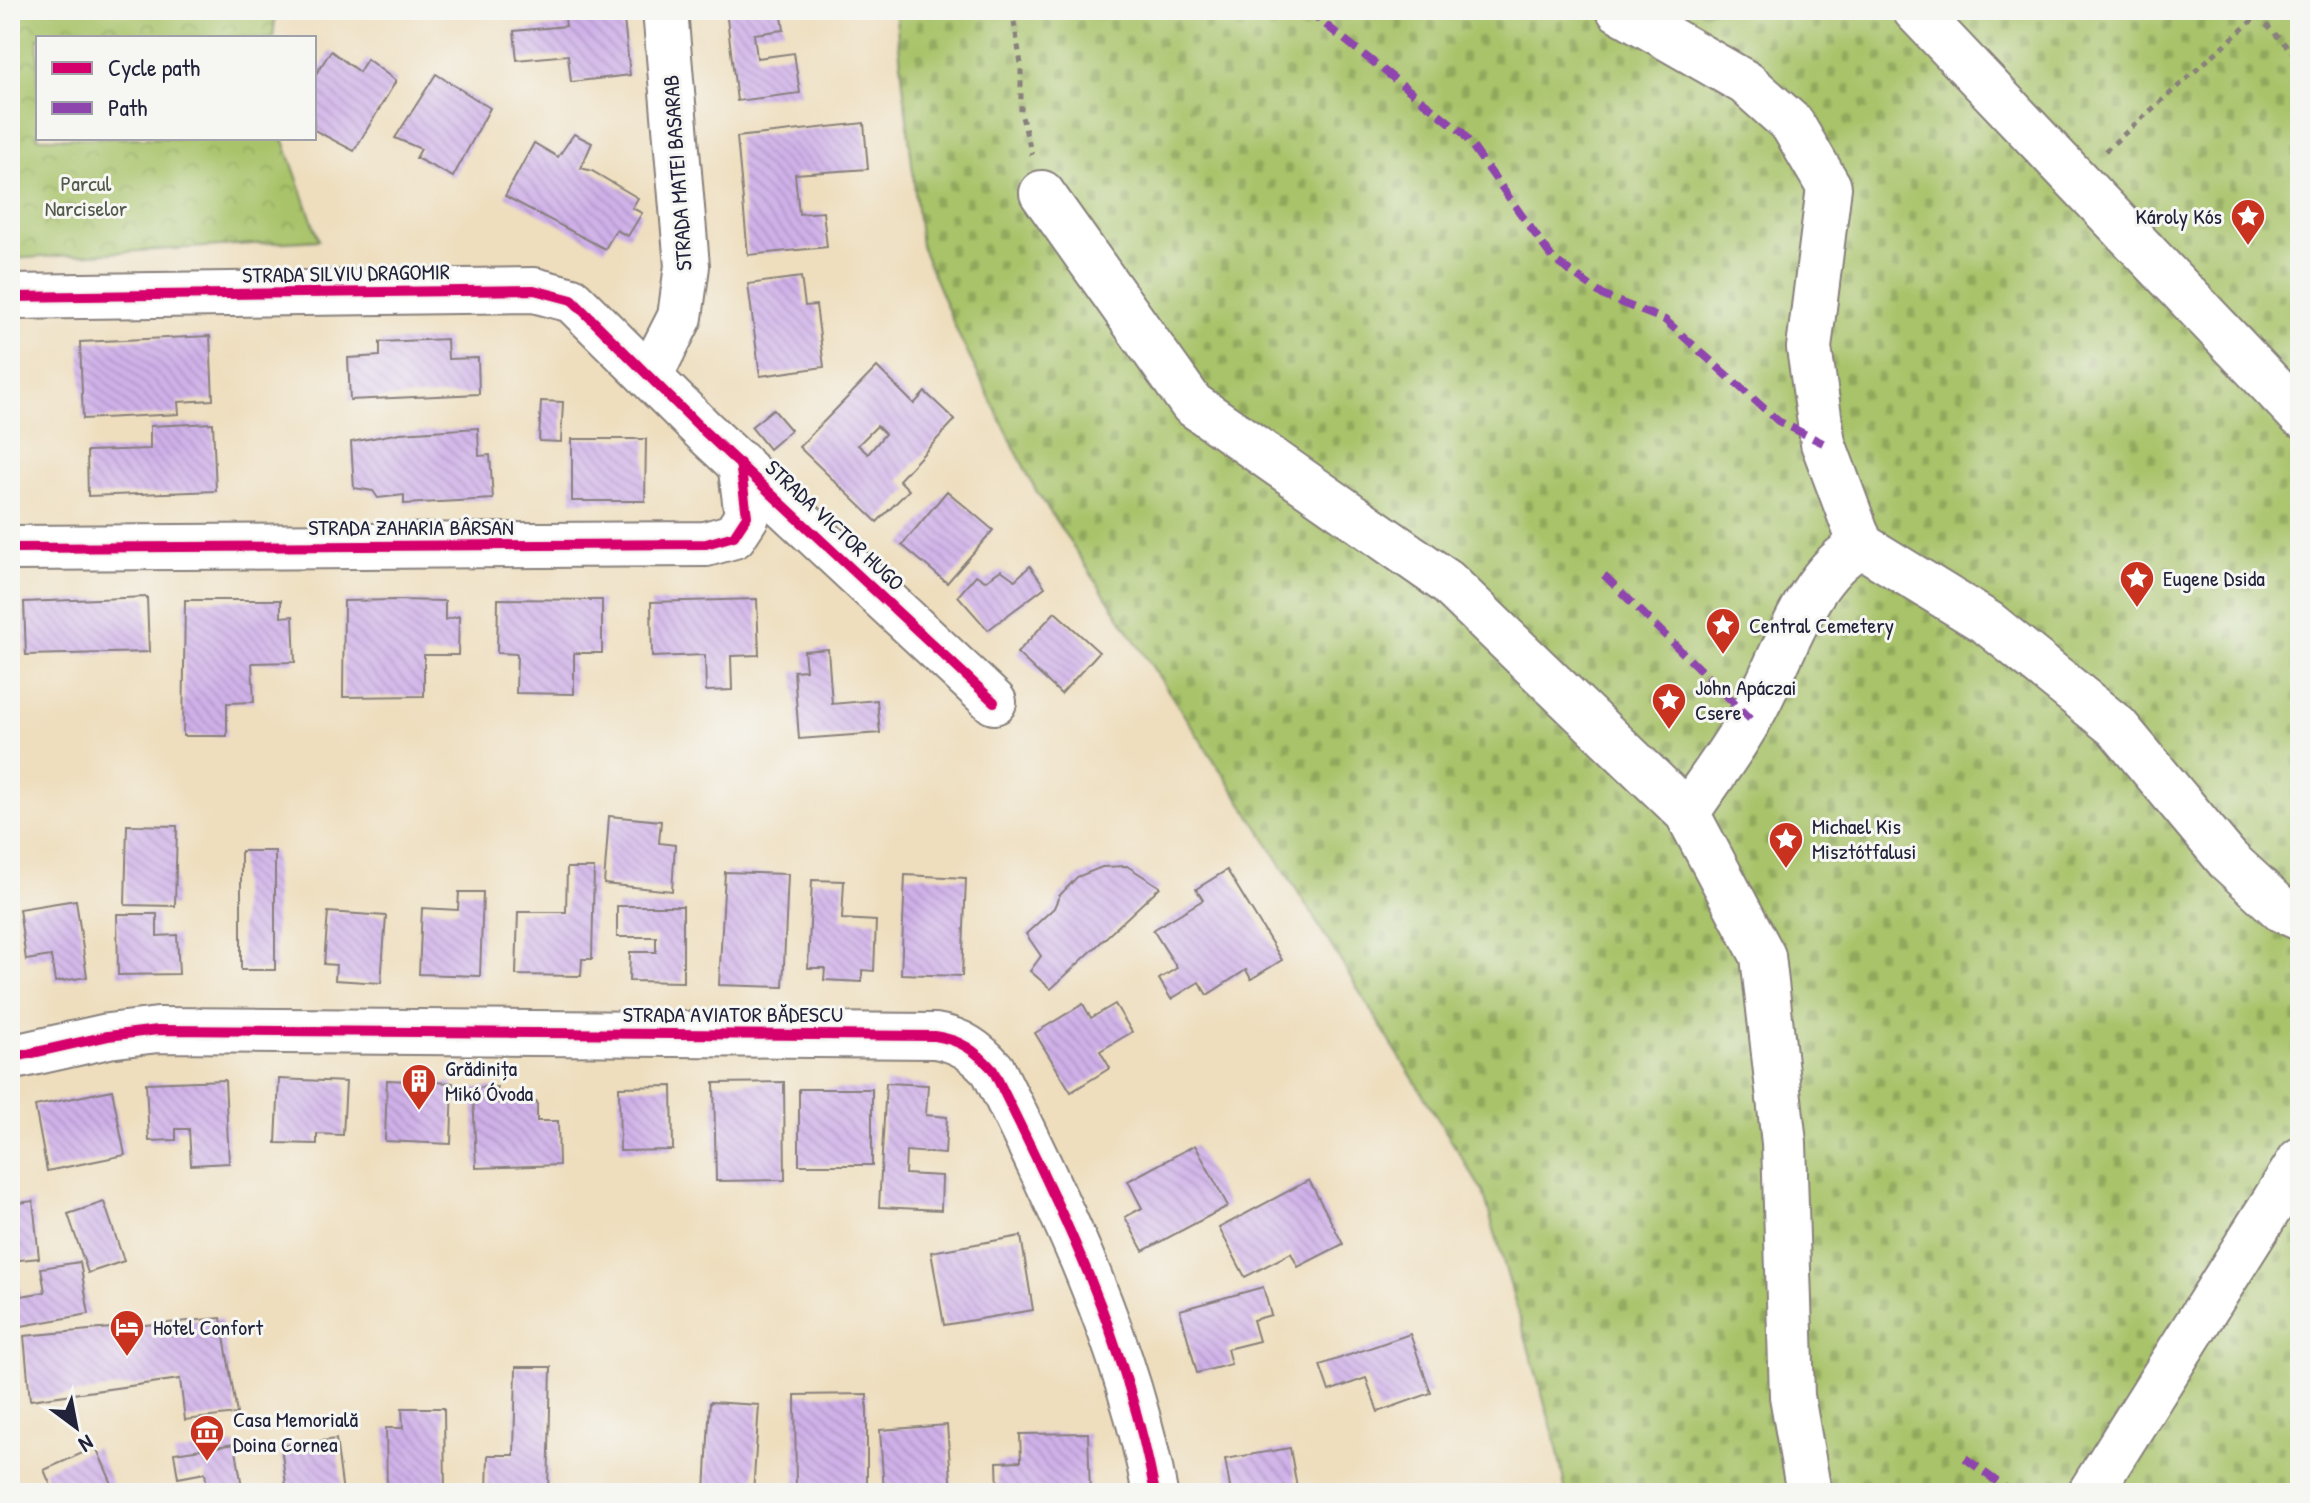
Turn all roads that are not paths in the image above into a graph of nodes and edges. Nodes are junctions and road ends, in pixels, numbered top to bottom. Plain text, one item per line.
1 (665, 10) edge
2 (1619, 10) edge
3 (1915, 10) edge
4 (1042, 193) road end
5 (10, 297) edge
6 (650, 376) junction
7 (2300, 415) edge
8 (740, 463) junction
9 (1861, 545) junction
10 (10, 548) edge
11 (994, 702) dead end
12 (1687, 813) junction
13 (2300, 918) edge
14 (10, 1058) edge
15 (2300, 1160) edge
16 (1155, 1493) edge
17 (1809, 1493) edge
18 (2090, 1493) edge

1 - 6 street, STRADA MATEI BASARAB
2 - 9 street
3 - 7 street
4 - 12 street
5 - 6 street, STRADA SILVIU DRAGOMIR
6 - 8 street, STRADA VICTOR HUGO
8 - 10 street, STRADA ZAHARIA BÂRSAN
8 - 11 street, STRADA VICTOR HUGO
9 - 12 street
9 - 13 street
12 - 17 street
14 - 16 street, STRADA AVIATOR BĂDESCU
15 - 18 street

